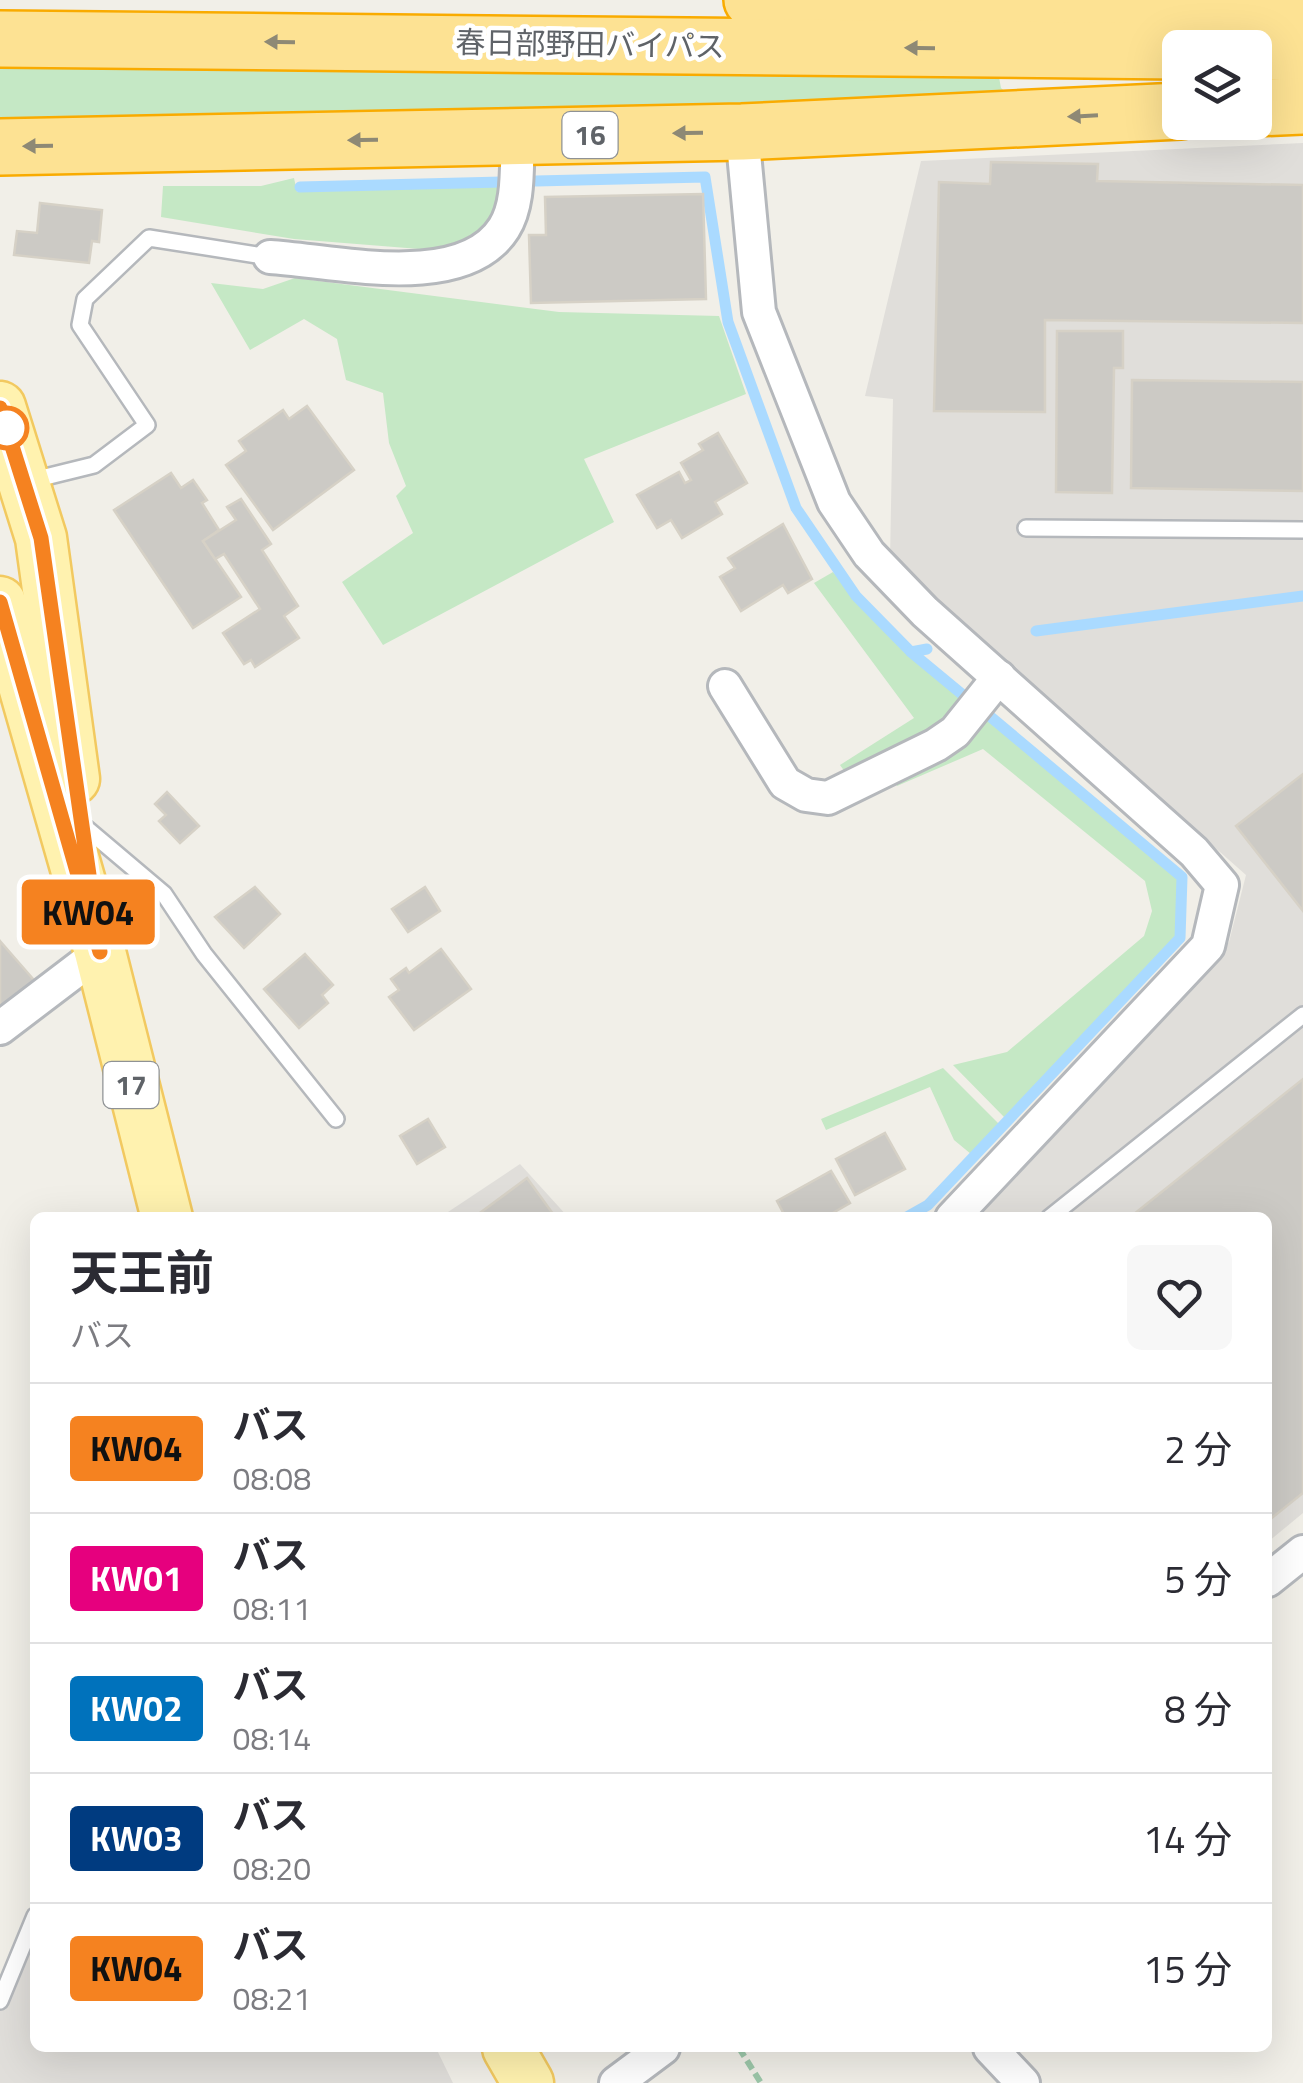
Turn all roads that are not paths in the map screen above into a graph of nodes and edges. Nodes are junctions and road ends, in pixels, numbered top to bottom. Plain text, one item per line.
1 (752, 0) edge
2 (1303, 6) edge
3 (1018, 26) edge
4 (0, 39) edge
5 (1162, 48) edge
6 (1272, 52) edge
7 (1303, 53) edge
8 (1303, 106) edge
9 (1272, 107) edge
10 (1162, 112) edge
11 (742, 132) junction
12 (518, 137) junction
13 (0, 147) edge
14 (270, 257) joint
15 (0, 408) edge
16 (25, 482) junction
17 (1026, 528) dead end
18 (1303, 530) edge
19 (0, 602) edge
20 (999, 677) junction
21 (726, 686) dead end
22 (80, 823) junction
23 (100, 952) junction
24 (1303, 1015) edge
25 (0, 1028) edge
26 (336, 1119) dead end
27 (165, 1212) edge
28 (958, 1212) edge
29 (1057, 1212) edge
30 (1303, 1552) edge
31 (1272, 1577) edge
32 (30, 1928) edge
33 (0, 2001) edge
34 (510, 2052) edge
35 (658, 2052) edge
36 (994, 2052) edge
37 (528, 2083) edge
38 (616, 2083) edge
39 (1023, 2083) edge

1 - 3 highway, 春日部野田バイパス
2 - 3 highway, 春日部野田バイパス
3 -> 4 highway, 春日部野田バイパス
3 - 5 highway, 春日部野田バイパス
6 - 7 highway
8 - 9 highway
10 -> 11 highway, 16
11 -> 12 highway, 16
11 - 20 street
12 -> 13 highway, 16
12 - 14 street
14 - 16 lane
15 - 16 main road, 17
16 - 22 main road, 17
17 - 18 lane
19 - 23 main road, 17
20 - 21 street
20 - 28 street
22 - 23 main road, 17
22 - 26 lane
23 - 25 street
23 - 27 main road, 17
24 - 29 lane
30 - 31 street
32 - 33 lane
34 - 37 main road
35 - 38 street
36 - 39 street

